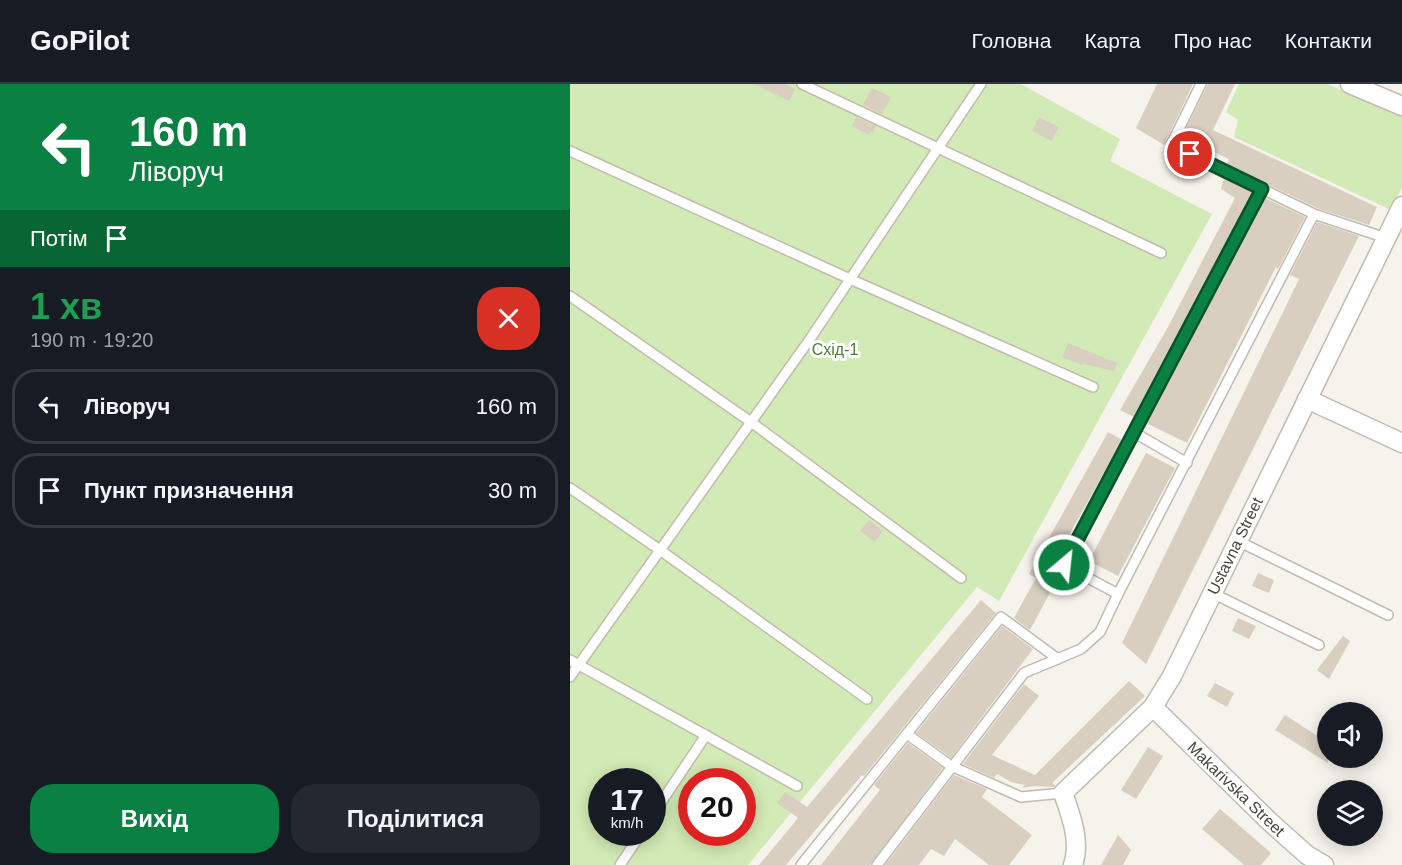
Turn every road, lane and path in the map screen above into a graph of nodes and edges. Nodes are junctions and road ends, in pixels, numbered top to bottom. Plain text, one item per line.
1 (802, 84) edge
2 (981, 84) edge
3 (1201, 84) edge
4 (1350, 84) edge
5 (1402, 106) edge
6 (938, 148) junction
7 (570, 151) edge
8 (1262, 189) junction
9 (1402, 206) edge
10 (1314, 214) junction
11 (1386, 238) junction
12 (1161, 253) dead end
13 (850, 279) junction
14 (570, 296) edge
15 (1093, 387) dead end
16 (1307, 399) junction
17 (751, 422) junction
18 (1135, 433) junction
19 (1402, 443) edge
20 (1187, 463) junction
21 (570, 488) edge
22 (1238, 541) junction
23 (660, 550) junction
24 (961, 578) dead end
25 (1212, 593) junction
26 (1118, 594) junction
27 (1388, 615) dead end
28 (1319, 645) dead end
29 (1058, 659) junction
30 (575, 662) edge
31 (570, 677) edge
32 (867, 699) dead end
33 (1153, 708) junction
34 (907, 734) junction
35 (706, 735) junction
36 (951, 766) junction
37 (797, 786) dead end
38 (1063, 793) junction
39 (666, 795) edge
40 (633, 846) edge
41 (1303, 860) edge
42 (620, 865) edge
43 (801, 865) edge
44 (877, 865) edge
45 (1073, 865) edge
46 (1324, 865) edge

1 - 6 lane
2 - 6 lane
3 - 8 lane
4 - 5 street
6 - 12 lane
6 - 13 lane
7 - 13 lane
8 - 10 lane
8 - 18 lane
9 - 11 street, Ustavna Street
10 - 11 lane
10 - 20 lane
11 - 16 street, Ustavna Street
13 - 15 lane
13 - 17 lane
14 - 17 lane
16 - 19 street
16 - 22 street, Ustavna Street
17 - 23 lane
17 - 24 lane
18 - 20 lane
18 - 26 lane
20 - 26 lane
21 - 23 lane
22 - 25 street, Ustavna Street
22 - 27 lane
23 - 30 lane
23 - 32 lane
25 - 28 lane
25 - 33 street, Ustavna Street
26 - 29 lane
29 - 34 lane
29 - 36 lane
30 - 31 lane
30 - 35 lane
33 - 38 street, Ustavna Street
33 - 41 street, Makarivska Street
34 - 36 lane
34 - 43 lane
35 - 37 lane
35 - 39 lane
36 - 38 lane
36 - 44 lane
38 - 45 street
40 - 42 lane
41 - 46 street, Makarivska Street

